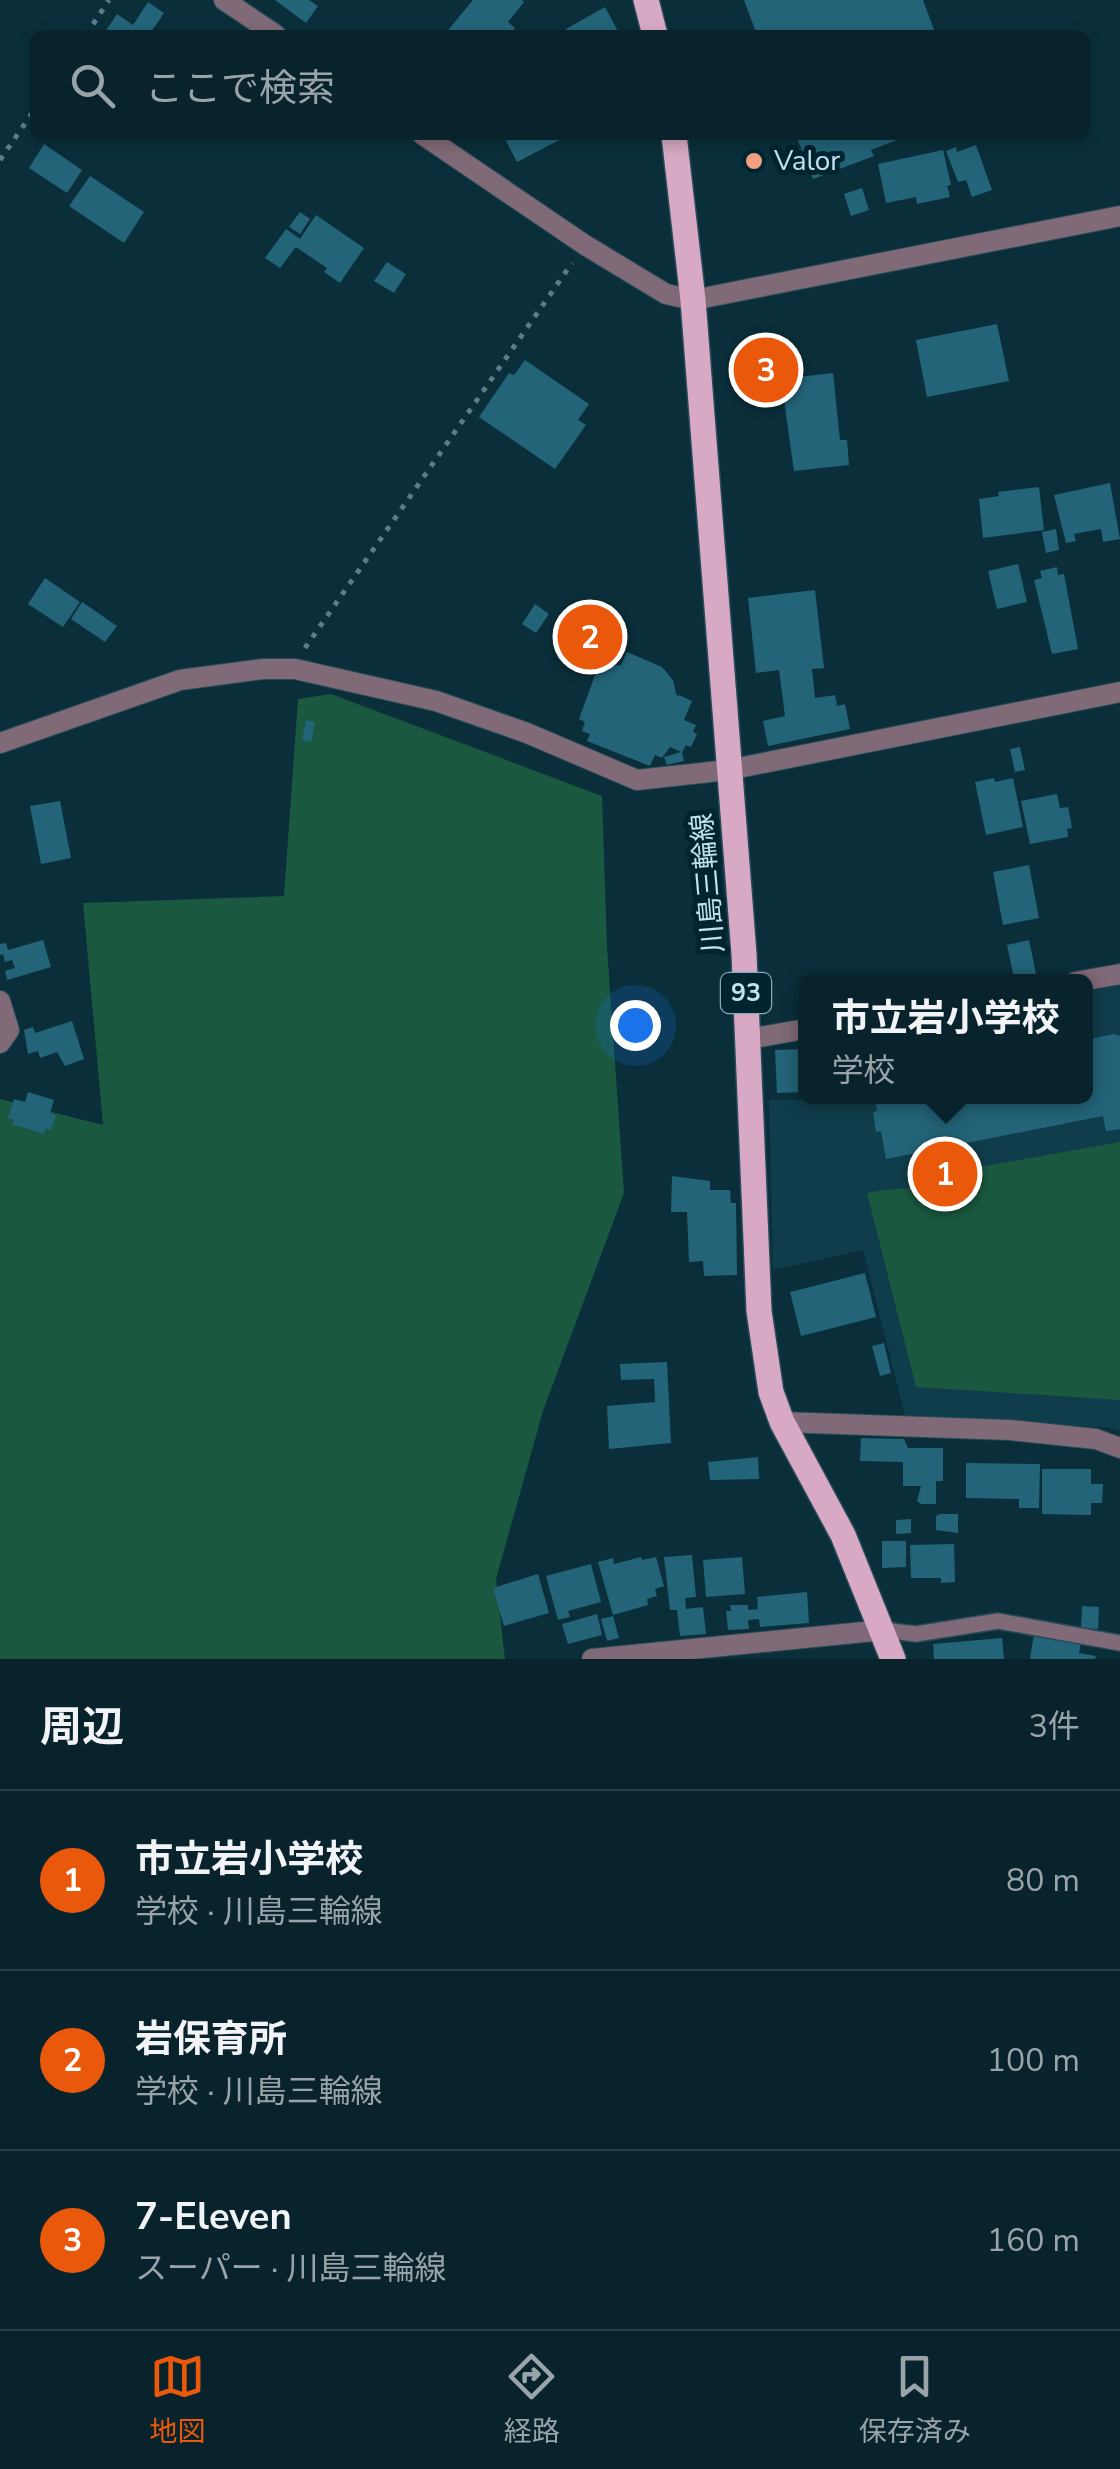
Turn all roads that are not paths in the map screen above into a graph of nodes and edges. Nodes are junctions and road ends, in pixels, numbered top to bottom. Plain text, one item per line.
1 (224, 0) edge
2 (646, 0) edge
3 (269, 30) edge
4 (654, 30) edge
5 (430, 140) edge
6 (675, 140) edge
7 (1120, 216) edge
8 (693, 300) junction
9 (1120, 692) edge
10 (0, 743) edge
11 (728, 770) junction
12 (1120, 974) edge
13 (1093, 979) edge
14 (0, 1000) edge
15 (798, 1030) edge
16 (748, 1040) junction
17 (0, 1043) edge
18 (782, 1422) junction
19 (1120, 1448) edge
20 (884, 1630) junction
21 (1120, 1642) edge
22 (745, 1652) edge
23 (634, 1657) edge
24 (592, 1659) edge
25 (894, 1659) edge

1 - 3 street
2 - 4 main road
5 - 8 street
6 - 8 main road, 川島三輪線 / 93
7 - 8 street
8 - 11 main road, 川島三輪線 / 93
9 - 11 street
10 - 11 street
11 - 16 main road, 川島三輪線 / 93
12 - 13 street
14 - 17 street
15 - 16 street
16 - 18 main road, 川島三輪線 / 93
18 - 19 street
18 - 20 main road, 川島三輪線 / 93
20 - 21 lane
20 - 22 street
20 - 25 main road, 川島三輪線 / 93
22 - 23 street
23 - 24 street

